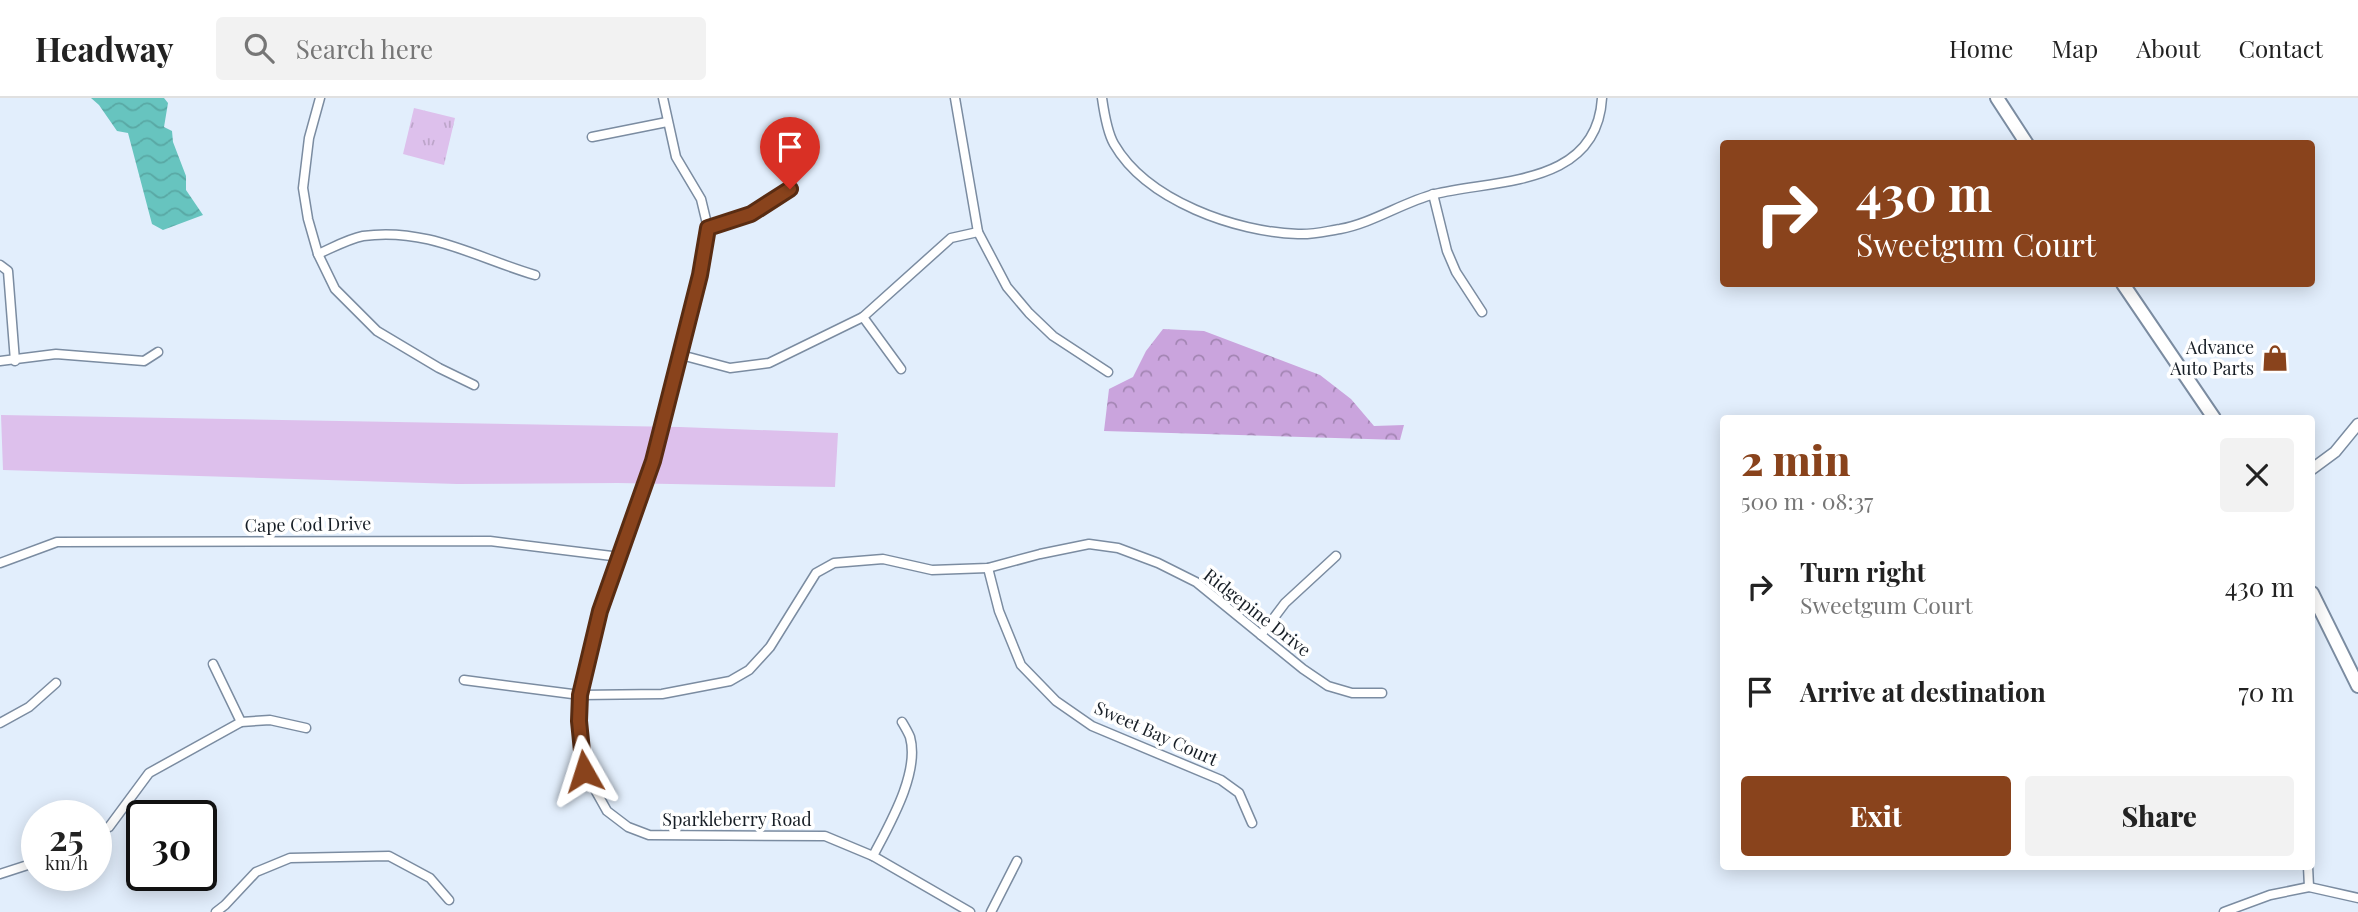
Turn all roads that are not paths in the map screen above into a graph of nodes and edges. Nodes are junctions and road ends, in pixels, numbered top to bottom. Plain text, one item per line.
1 (320, 98) edge
2 (663, 98) edge
3 (955, 98) edge
4 (1102, 98) edge
5 (1602, 98) edge
6 (1997, 98) edge
7 (667, 122) junction
8 (592, 137) dead end
9 (2025, 140) edge
10 (790, 189) dead end
11 (1433, 194) junction
12 (708, 228) junction
13 (978, 232) junction
14 (318, 254) junction
15 (0, 265) edge
16 (535, 275) dead end
17 (2125, 287) edge
18 (1482, 312) dead end
19 (863, 317) junction
20 (158, 352) dead end
21 (681, 355) junction
22 (0, 361) edge
23 (15, 361) junction
24 (901, 369) dead end
25 (1108, 372) dead end
26 (474, 385) dead end
27 (2212, 415) edge
28 (2358, 424) edge
29 (2315, 467) edge
30 (1336, 556) dead end
31 (620, 557) junction
32 (0, 563) edge
33 (988, 568) junction
34 (2315, 599) edge
35 (1261, 635) junction
36 (213, 664) dead end
37 (464, 680) dead end
38 (56, 683) dead end
39 (2358, 686) edge
40 (1382, 693) dead end
41 (580, 695) junction
42 (241, 722) junction
43 (902, 722) dead end
44 (0, 723) edge
45 (306, 729) dead end
46 (112, 823) edge
47 (1252, 823) dead end
48 (873, 856) junction
49 (1017, 862) dead end
50 (21, 867) edge
51 (2308, 870) edge
52 (0, 874) edge
53 (2309, 887) junction
54 (2358, 898) edge
55 (449, 900) dead end
56 (228, 909) edge
57 (216, 912) edge
58 (970, 912) edge
59 (991, 912) edge
60 (2224, 912) edge

1 - 14 street
2 - 7 street, Sparkleberry Road
3 - 13 street
4 - 11 street
5 - 11 street
6 - 9 main road
7 - 8 street
7 - 12 street, Sparkleberry Road
10 - 12 street
11 - 18 street
12 - 21 street, Sparkleberry Road
13 - 19 street
13 - 25 street
14 - 16 street
14 - 26 street
15 - 23 street
17 - 27 main road
19 - 21 street
19 - 24 street
20 - 23 street
21 - 31 street, Sparkleberry Road
22 - 23 street
28 - 29 street
30 - 35 street
31 - 32 street, Cape Cod Drive
31 - 41 street, Sparkleberry Road
33 - 35 street, Ridgepine Drive
33 - 41 street, Ridgepine Drive
33 - 47 street, Sweet Bay Court
34 - 39 main road
35 - 40 street, Ridgepine Drive
36 - 42 street
37 - 41 street, Ridgepine Drive
38 - 44 street
41 - 48 street, Sparkleberry Road
42 - 45 street
42 - 46 street
43 - 48 street
48 - 58 street, Sparkleberry Road
49 - 59 street
50 - 52 street
51 - 53 street
53 - 54 street
53 - 60 street
55 - 56 street
56 - 57 street

